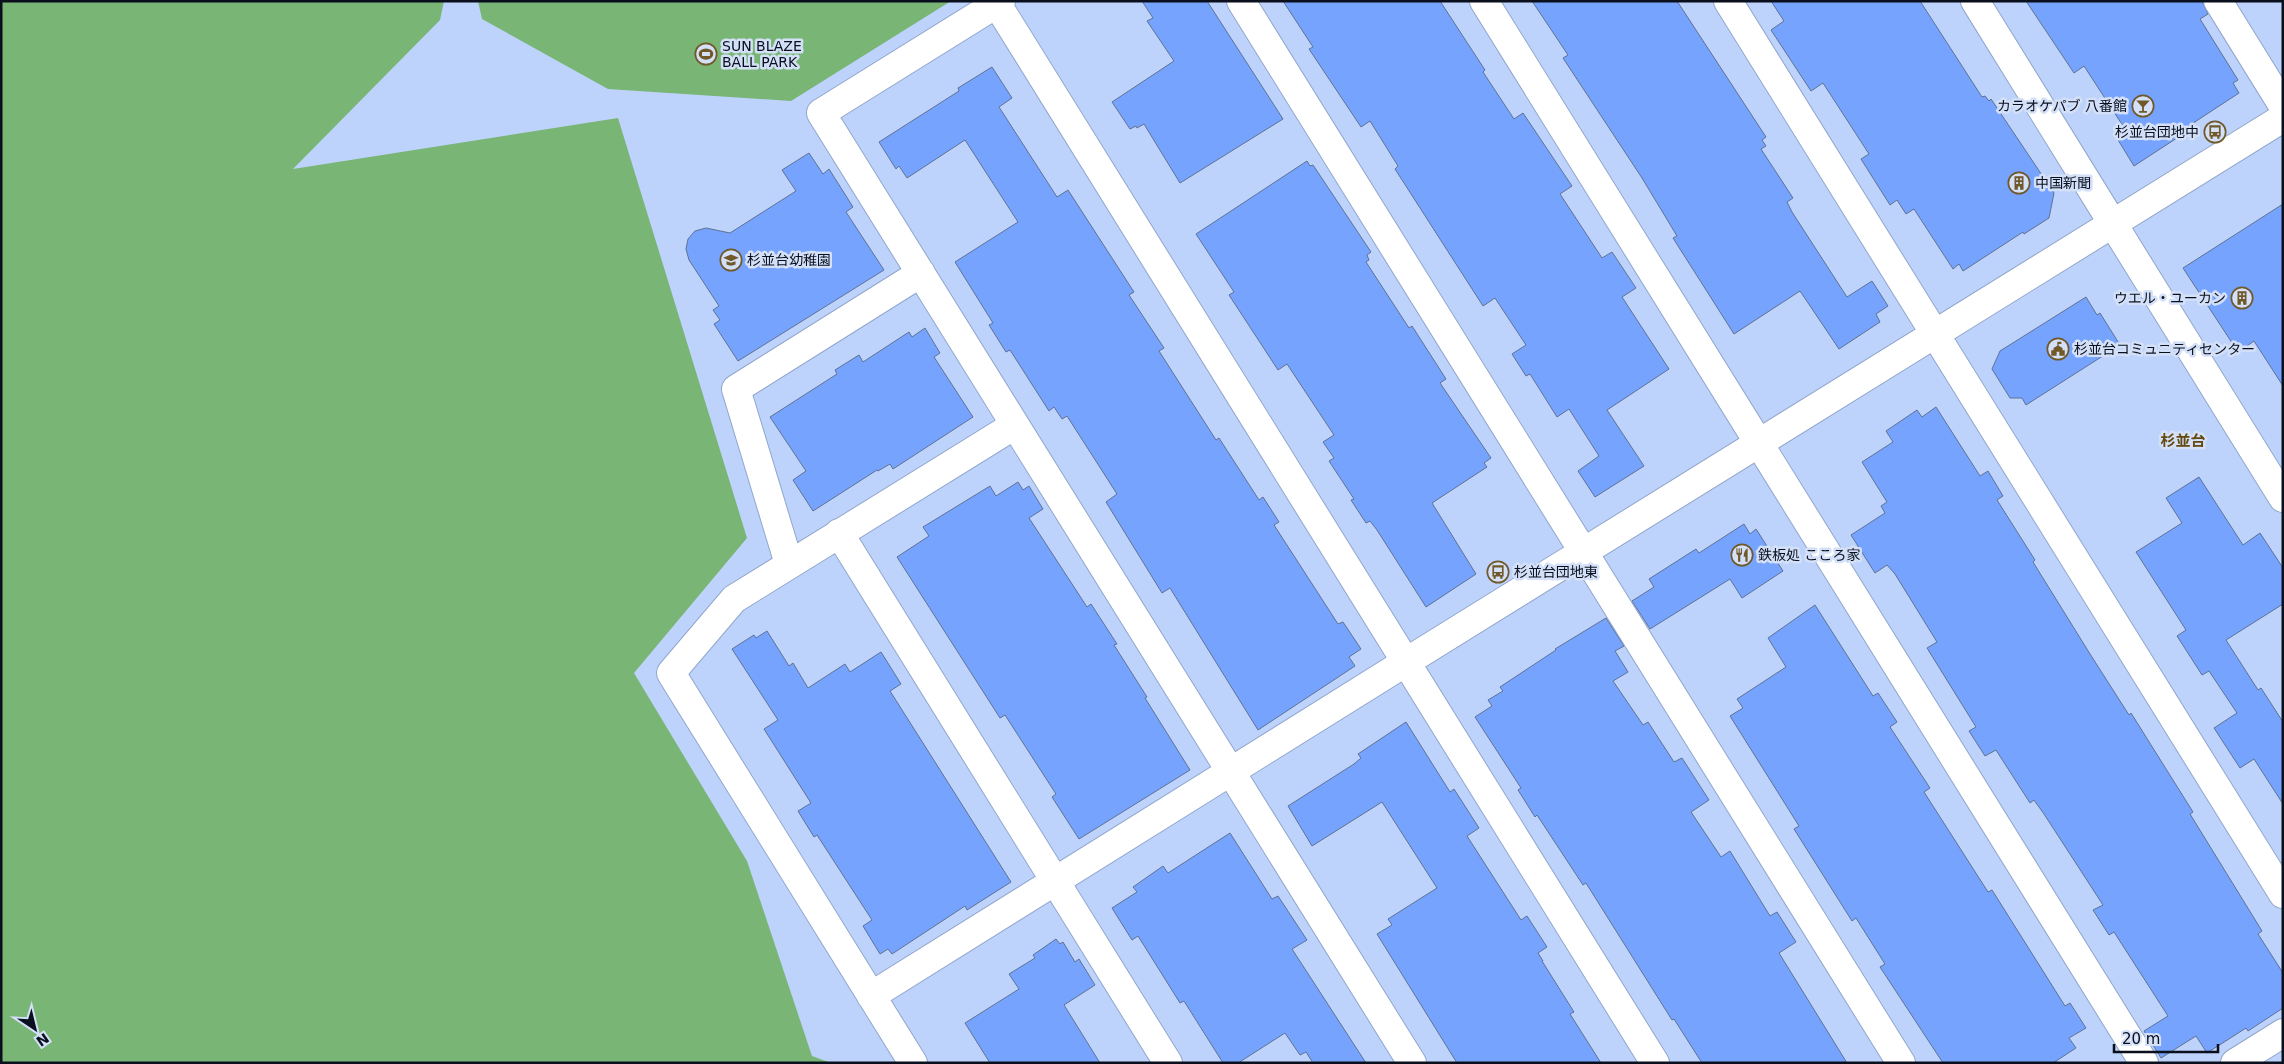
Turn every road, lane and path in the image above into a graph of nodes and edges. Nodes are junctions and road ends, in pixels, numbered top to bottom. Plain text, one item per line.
1 (1241, 1) edge
2 (1484, 1) edge
3 (1728, 1) edge
4 (1975, 1) edge
5 (2218, 1) edge
6 (999, 2) edge
7 (2283, 106) edge
8 (2283, 118) edge
9 (2112, 224) junction
10 (921, 273) junction
11 (1935, 334) junction
12 (1015, 425) junction
13 (1759, 443) junction
14 (2283, 498) edge
15 (839, 533) junction
16 (1584, 552) junction
17 (789, 564) junction
18 (1406, 662) junction
19 (1231, 772) junction
20 (1056, 881) junction
21 (2283, 894) edge
22 (871, 996) junction
23 (2283, 1033) edge
24 (913, 1063) edge
25 (1168, 1063) edge
26 (1412, 1063) edge
27 (1655, 1063) edge
28 (1901, 1063) edge
29 (2144, 1063) edge
30 (2236, 1063) edge

1 - 16 street
2 - 13 street
3 - 11 street
4 - 9 street
5 - 7 street
6 - 10 street
6 - 18 street
8 - 9 street
9 - 11 street
9 - 14 street
10 - 12 street
10 - 17 street
11 - 13 street
11 - 21 street
12 - 15 street
12 - 19 street
13 - 16 street
13 - 29 street
15 - 17 street
15 - 20 street
16 - 18 street
16 - 28 street
17 - 22 street
18 - 19 street
18 - 27 street
19 - 20 street
19 - 26 street
20 - 22 street
20 - 25 street
22 - 24 street
23 - 30 street

